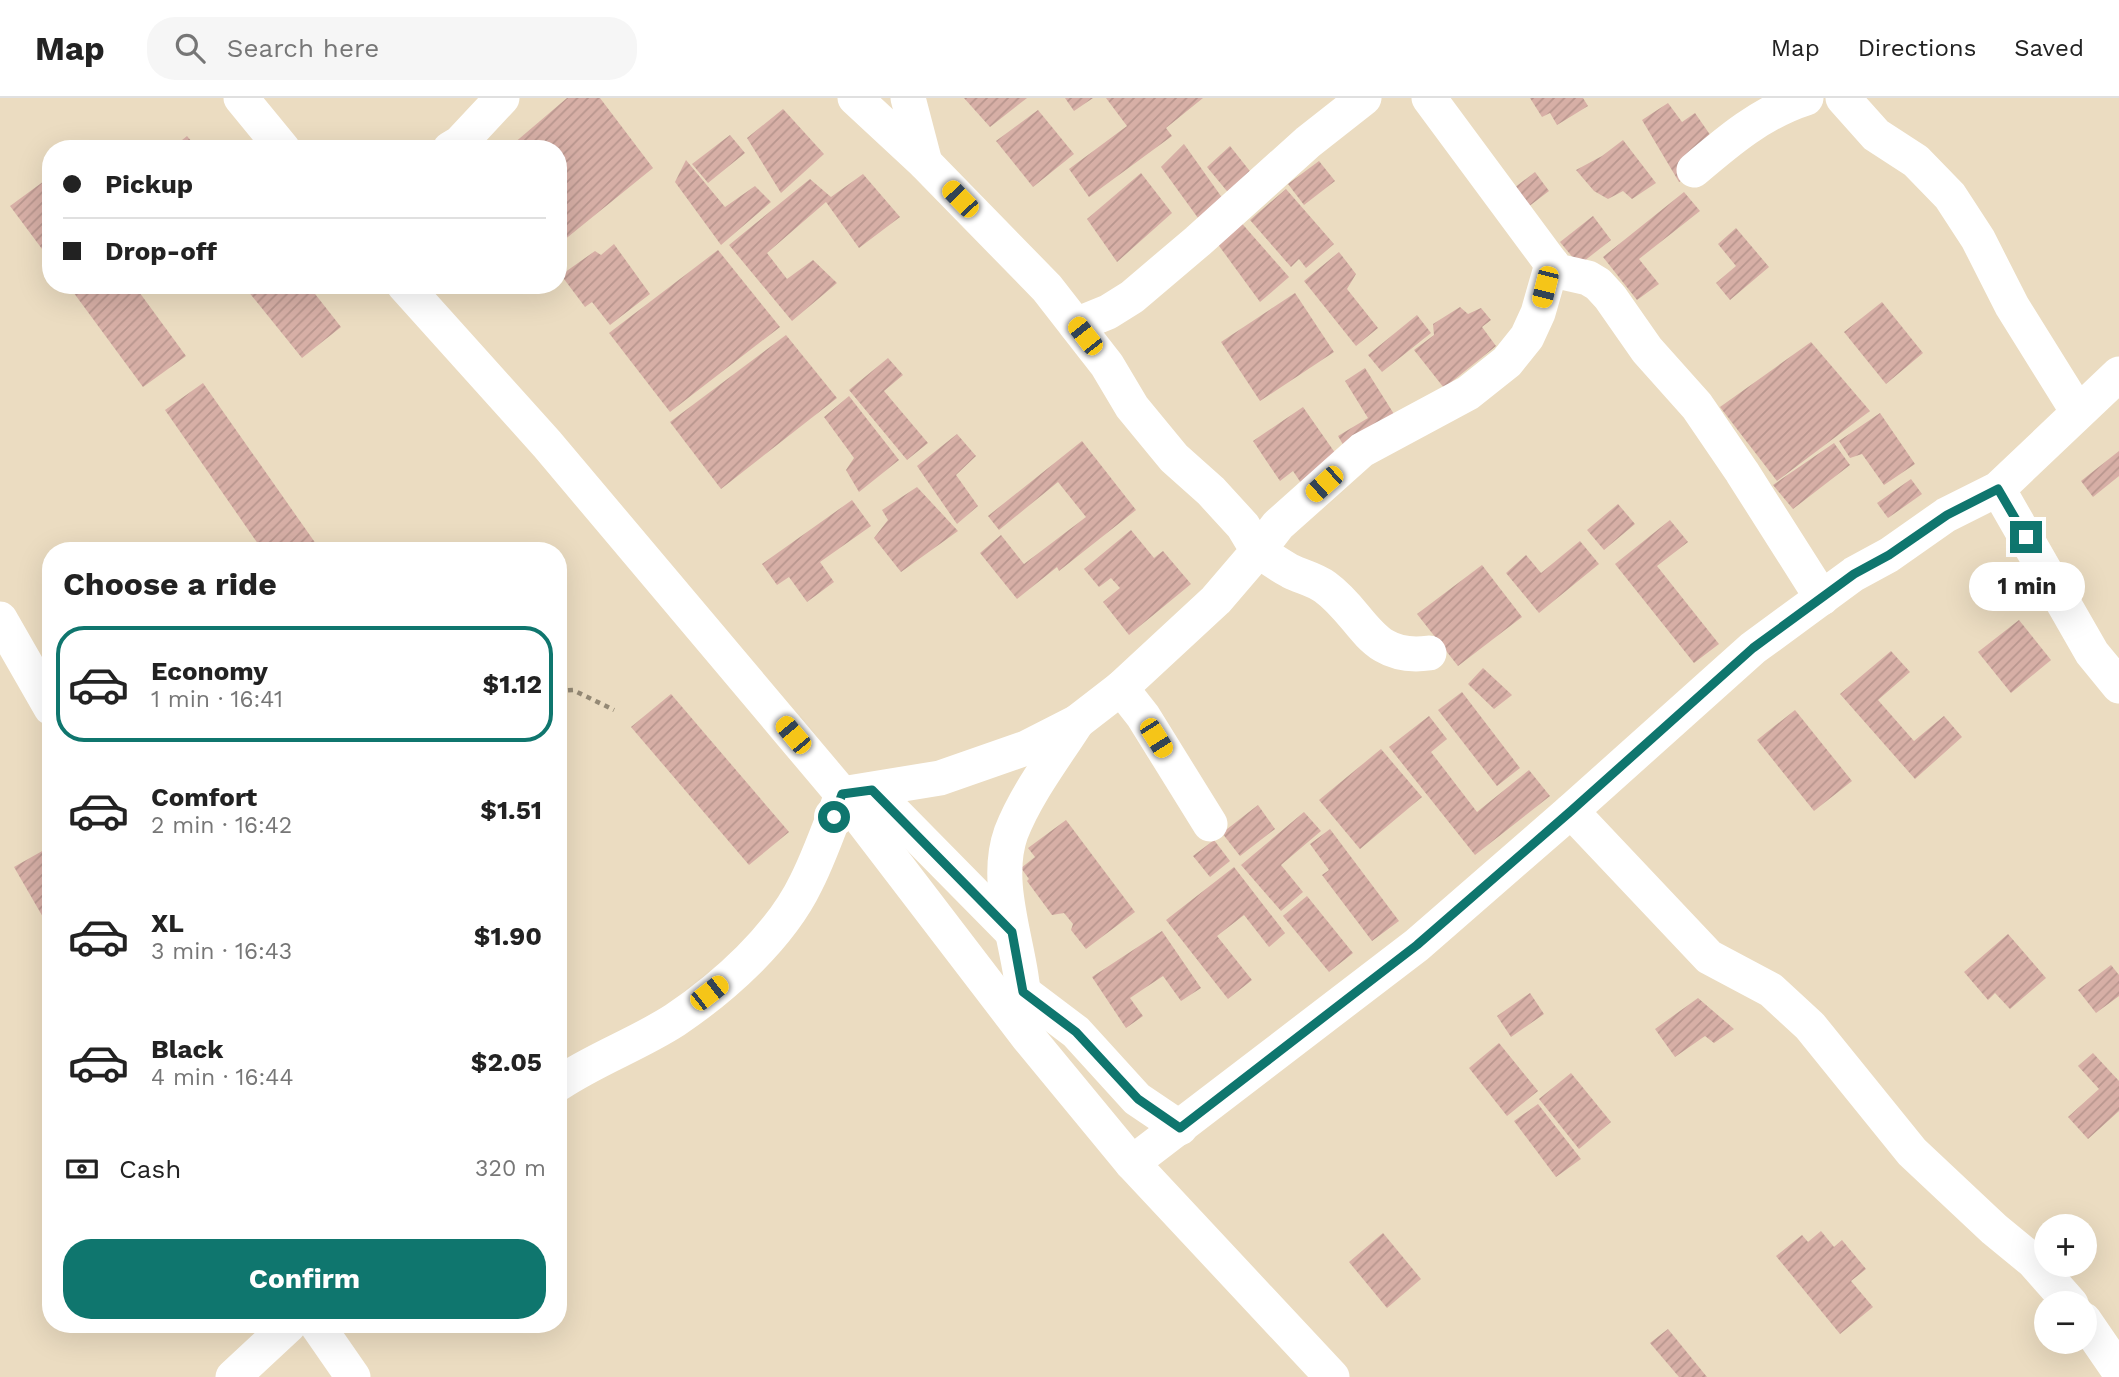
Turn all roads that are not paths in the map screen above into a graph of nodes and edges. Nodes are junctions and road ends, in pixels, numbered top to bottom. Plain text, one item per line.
1 (241, 98) edge
2 (502, 98) edge
3 (855, 98) edge
4 (908, 98) edge
5 (1364, 98) edge
6 (1429, 98) edge
7 (1805, 98) edge
8 (1845, 99) edge
9 (276, 140) edge
10 (463, 140) edge
11 (925, 163) junction
12 (1694, 170) dead end
13 (1552, 264) junction
14 (412, 294) edge
15 (1076, 324) junction
16 (2119, 374) edge
17 (2078, 412) junction
18 (1998, 489) junction
19 (1258, 551) junction
20 (1822, 598) junction
21 (0, 619) edge
22 (1429, 653) dead end
23 (2119, 686) edge
24 (1121, 688) junction
25 (42, 692) edge
26 (1077, 722) junction
27 (857, 792) junction
28 (1571, 811) junction
29 (1210, 824) dead end
30 (1012, 932) junction
31 (1023, 992) junction
32 (1028, 1037) junction
33 (567, 1078) edge
34 (1180, 1128) junction
35 (1132, 1163) junction
36 (2060, 1291) edge
37 (280, 1333) edge
38 (323, 1333) edge
39 (2097, 1339) edge
40 (2119, 1371) edge
41 (233, 1377) edge
42 (353, 1377) edge
43 (1332, 1377) edge

1 - 9 street
2 - 10 street
3 - 11 street
4 - 11 street
5 - 15 street
6 - 13 street
7 - 12 street
8 - 17 street
11 - 15 street
13 - 19 street
13 - 20 street
14 - 27 street
15 - 19 street
16 - 17 street
17 - 18 street
18 - 20 street
18 - 23 street
19 - 22 street
19 - 24 street
20 - 28 street
21 - 25 street
24 - 26 street
24 - 29 street
26 - 27 street
26 - 30 street
27 - 30 street
27 - 32 street
27 - 33 street
28 - 34 street
28 - 36 street
30 - 31 street
31 - 32 street
31 - 34 street
32 - 35 street
34 - 35 street
35 - 43 street
37 - 41 street
38 - 42 street
39 - 40 street

